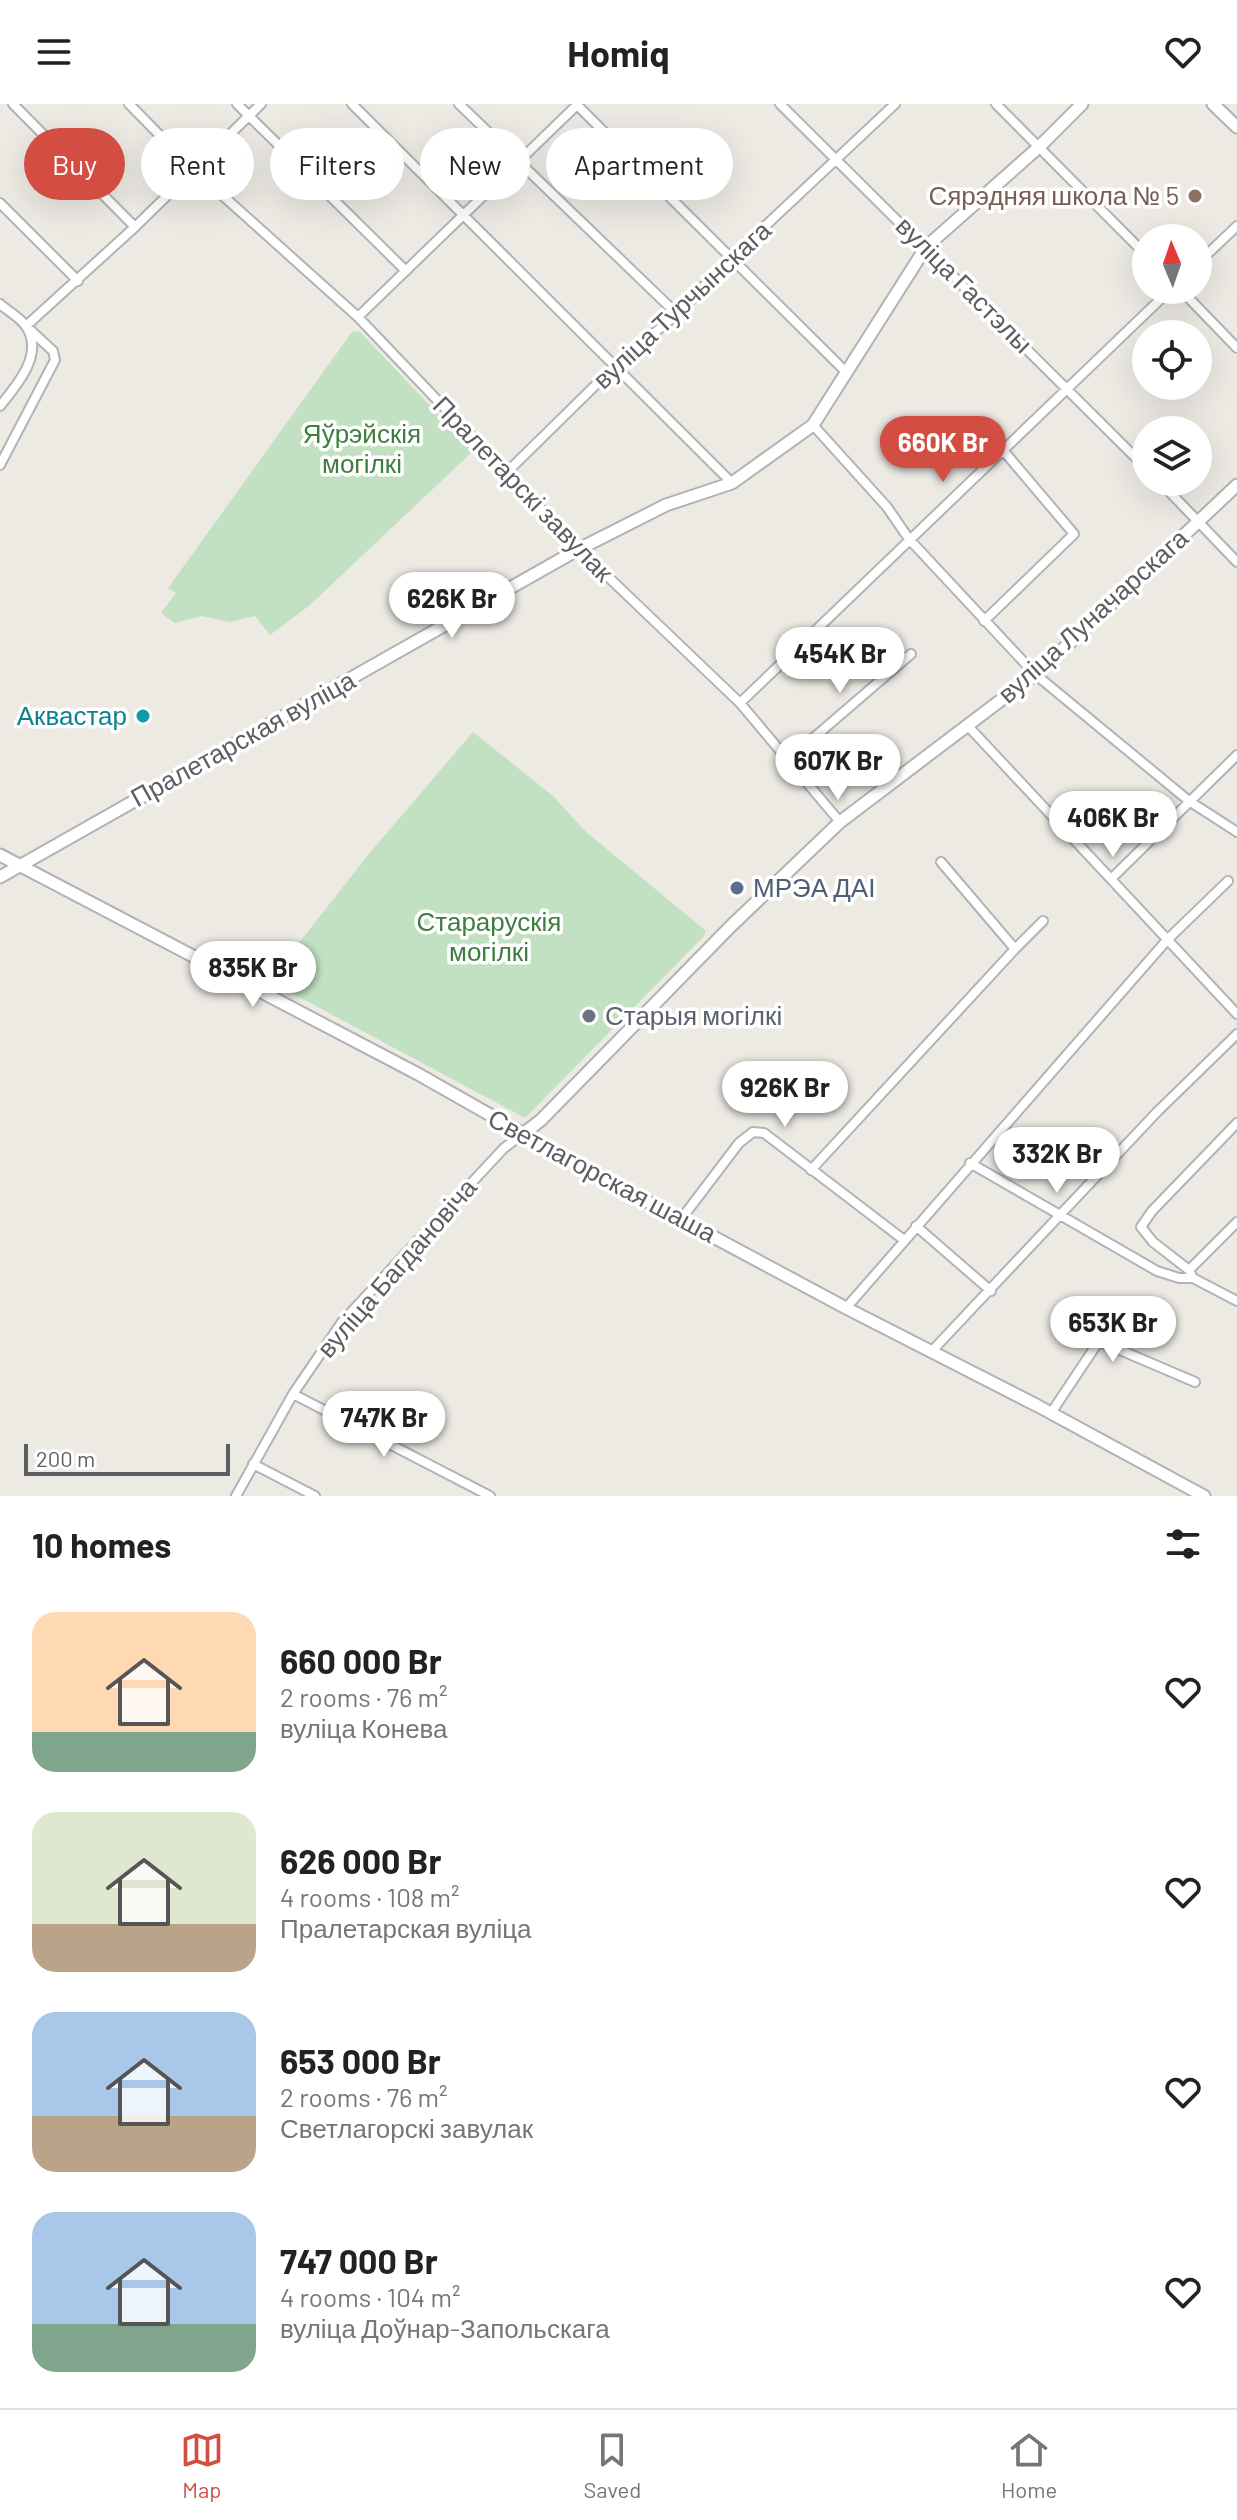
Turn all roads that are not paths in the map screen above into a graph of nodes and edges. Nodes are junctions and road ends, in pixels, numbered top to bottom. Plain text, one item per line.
1 (13, 104) edge
2 (129, 104) edge
3 (237, 104) edge
4 (261, 104) edge
5 (352, 104) edge
6 (459, 104) edge
7 (577, 104) edge
8 (780, 104) edge
9 (996, 104) edge
10 (1082, 104) edge
11 (1213, 104) edge
12 (890, 106) edge
13 (249, 116) junction
14 (1237, 127) edge
15 (153, 128) edge
16 (236, 128) edge
17 (483, 128) edge
18 (1039, 147) junction
19 (530, 150) edge
20 (837, 160) junction
21 (530, 173) edge
22 (161, 200) edge
23 (228, 200) edge
24 (480, 200) edge
25 (0, 203) edge
26 (465, 215) junction
27 (1237, 226) edge
28 (135, 227) junction
29 (1132, 241) edge
30 (926, 247) junction
31 (1212, 250) edge
32 (730, 259) junction
33 (406, 271) junction
34 (78, 281) junction
35 (0, 304) edge
36 (1155, 304) edge
37 (1195, 304) edge
38 (677, 314) junction
39 (358, 317) junction
40 (26, 326) junction
41 (1237, 348) edge
42 (616, 365) junction
43 (847, 373) junction
44 (1067, 389) junction
45 (0, 406) edge
46 (813, 425) junction
47 (1002, 449) junction
48 (1132, 454) edge
49 (0, 465) edge
50 (505, 474) junction
51 (732, 483) junction
52 (1237, 485) edge
53 (1174, 496) edge
54 (1199, 521) junction
55 (909, 539) junction
56 (579, 549) junction
57 (1237, 562) edge
58 (984, 621) junction
59 (911, 654) dead end
60 (1035, 674) junction
61 (740, 703) junction
62 (967, 725) junction
63 (1237, 755) edge
64 (789, 759) junction
65 (1189, 801) junction
66 (840, 822) junction
67 (1237, 832) edge
68 (0, 855) edge
69 (941, 862) dead end
70 (17, 865) junction
71 (0, 877) edge
72 (1111, 879) junction
73 (1228, 881) dead end
74 (1043, 921) dead end
75 (1167, 940) junction
76 (1015, 949) junction
77 (1237, 1014) edge
78 (1237, 1036) edge
79 (1237, 1123) edge
80 (523, 1134) junction
81 (970, 1163) junction
82 (811, 1170) junction
83 (1060, 1216) junction
84 (682, 1218) junction
85 (1237, 1222) edge
86 (916, 1226) junction
87 (904, 1240) junction
88 (1191, 1274) junction
89 (991, 1291) junction
90 (1237, 1301) edge
91 (846, 1308) junction
92 (931, 1352) junction
93 (1195, 1382) dead end
94 (293, 1394) junction
95 (1051, 1413) junction
96 (253, 1464) junction
97 (236, 1496) edge
98 (315, 1496) edge
99 (490, 1496) edge
100 (1204, 1496) edge

1 - 28 street
2 - 15 street, Пралетарскі завулак
3 - 13 street
4 - 13 street
5 - 26 street
6 - 17 street
7 - 19 street
7 - 32 street
8 - 20 street, вуліца Гастэлы
9 - 18 street
10 - 18 street, Пралетарская вуліца
11 - 14 street
12 - 20 street, вуліца Турчынскага
13 - 16 street
13 - 33 street
18 - 29 street
18 - 30 street, Пралетарская вуліца
20 - 30 street, вуліца Гастэлы
20 - 32 street, вуліца Турчынскага
21 - 38 street
22 - 28 street
23 - 39 street, Пралетарскі завулак
24 - 26 street
25 - 34 street
26 - 33 street
26 - 42 street
27 - 31 street
28 - 34 street
30 - 43 street, Пралетарская вуліца
30 - 44 street, вуліца Гастэлы
32 - 38 street, вуліца Турчынскага
32 - 43 street
33 - 39 street
34 - 40 street
35 - 40 street
36 - 44 street
37 - 41 street
38 - 42 street, вуліца Турчынскага
39 - 50 street, Пралетарскі завулак
40 - 45 street
40 - 49 street
42 - 50 street, вуліца Турчынскага
42 - 51 street
43 - 46 street, Пралетарская вуліца
44 - 47 street
44 - 48 street, вуліца Гастэлы
46 - 51 street, Пралетарская вуліца
46 - 55 street
47 - 55 street
47 - 58 street
50 - 56 street, Пралетарскі завулак
51 - 56 street, Пралетарская вуліца
52 - 54 street, вуліца Луначарскага
53 - 54 street
54 - 57 street
54 - 60 street, вуліца Луначарскага
55 - 58 street
55 - 61 street
56 - 61 street, Пралетарскі завулак
56 - 70 street, Пралетарская вуліца
58 - 60 street
59 - 64 street
60 - 62 street, вуліца Луначарскага
60 - 65 street
61 - 64 street, Пралетарскі завулак
62 - 66 street, вуліца Луначарскага
62 - 72 street
63 - 65 street
64 - 66 street, Пралетарскі завулак
65 - 67 street
65 - 72 street
66 - 80 street, вуліца Луначарскага
68 - 70 street, Светлагорская шаша
69 - 76 street
70 - 71 street, Пралетарская вуліца
70 - 80 street, Светлагорская шаша
72 - 75 street
73 - 75 street
74 - 76 street
75 - 77 street
75 - 81 street
76 - 82 street
78 - 83 street
79 - 88 street
80 - 84 street, Светлагорская шаша
80 - 94 street, вуліца Багдановіча
81 - 83 street
81 - 86 street
82 - 84 street
82 - 87 street
83 - 88 street
83 - 89 street
84 - 91 street, Светлагорская шаша
85 - 88 street
86 - 87 street
86 - 89 street
87 - 91 street
88 - 90 street
89 - 92 street
91 - 92 street, Светлагорская шаша
92 - 95 street, Светлагорская шаша
93 - 95 street
94 - 96 street, вуліца Багдановіча
94 - 99 street
95 - 100 street, Светлагорская шаша
96 - 97 street, вуліца Багдановіча
96 - 98 street

